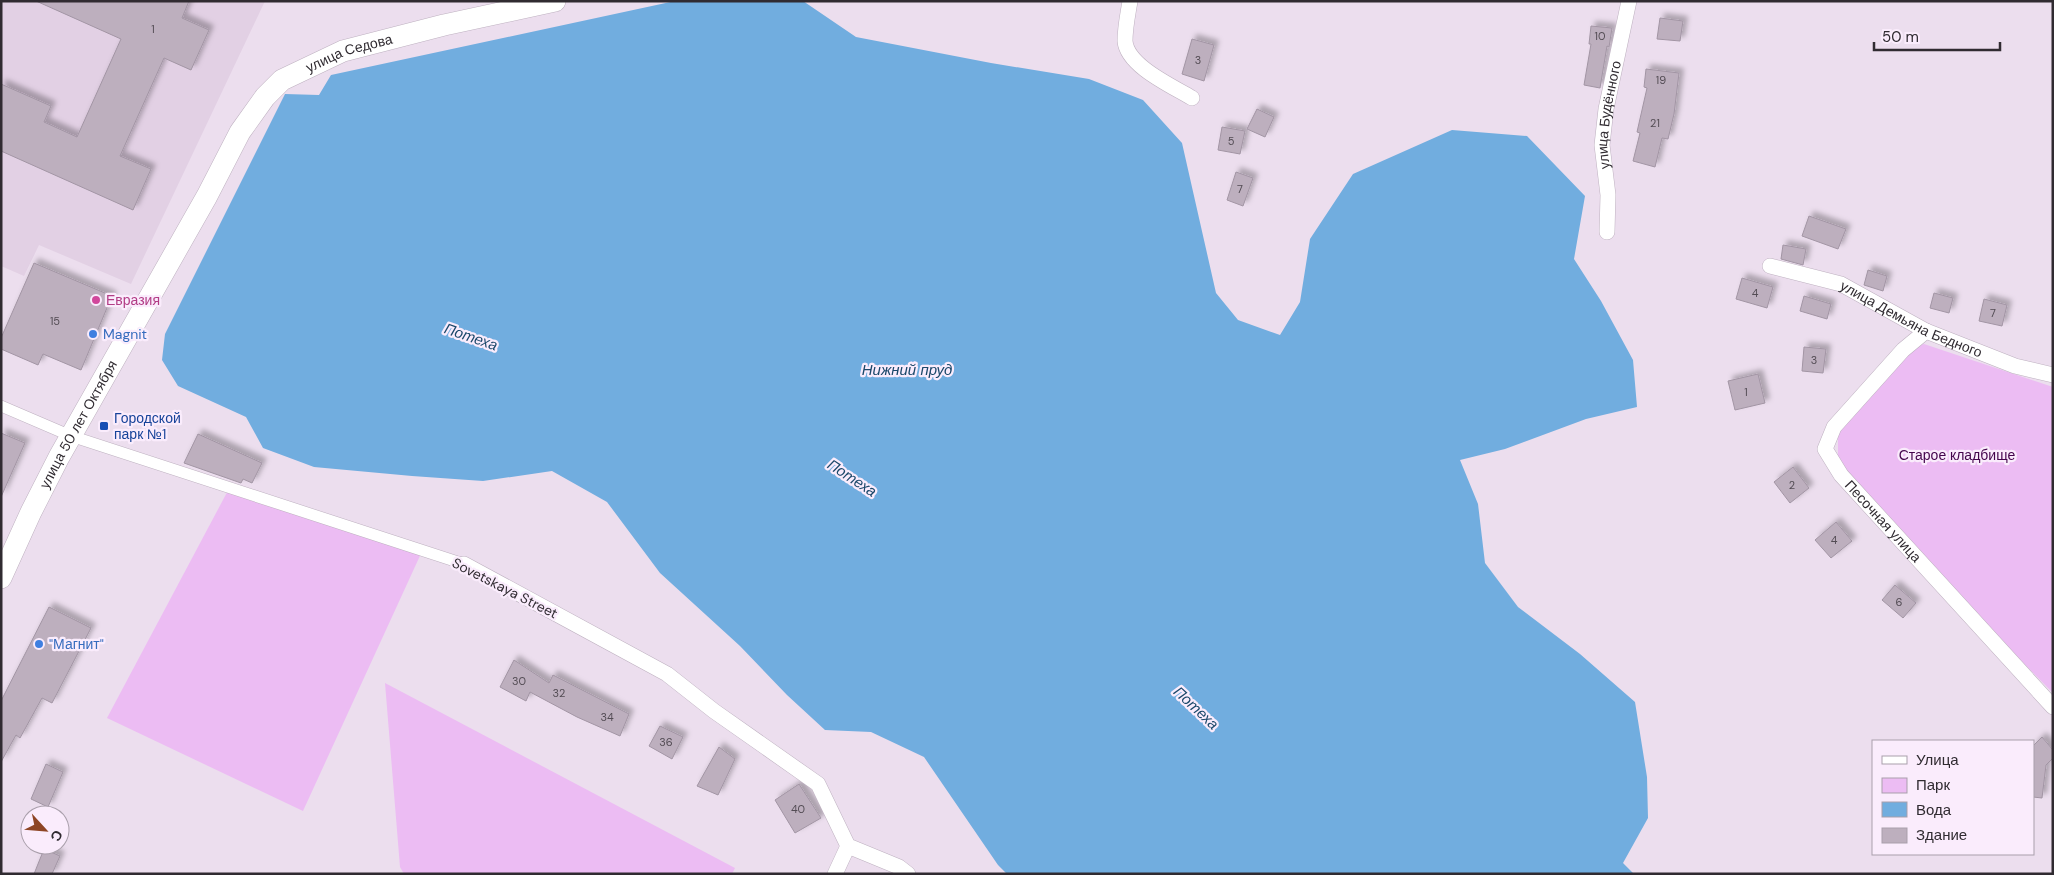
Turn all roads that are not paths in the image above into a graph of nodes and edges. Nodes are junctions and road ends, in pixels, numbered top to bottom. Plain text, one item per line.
1 (555, 1) edge
2 (1130, 1) edge
3 (1628, 1) edge
4 (1192, 98) dead end
5 (206, 196) joint
6 (1607, 232) dead end
7 (1770, 266) dead end
8 (1926, 331) junction
9 (2053, 375) edge
10 (1, 406) edge
11 (71, 436) junction
12 (464, 564) joint
13 (1, 578) edge
14 (2053, 707) edge
15 (848, 846) junction
16 (835, 874) edge
17 (908, 874) edge

1 - 5 main road, улица Седова
2 - 4 street
3 - 6 street, улица Будённого
5 - 11 main road, улица 50 лет Октября
7 - 8 street, улица Демьяна Бедного
8 - 9 street, улица Демьяна Бедного
8 - 14 street, Песочная улица
10 - 11 street, Sovetskaya Street
11 - 12 street, Sovetskaya Street
11 - 13 main road, улица 50 лет Октября
12 - 15 street, Sovetskaya Street
15 - 16 street
15 - 17 street

